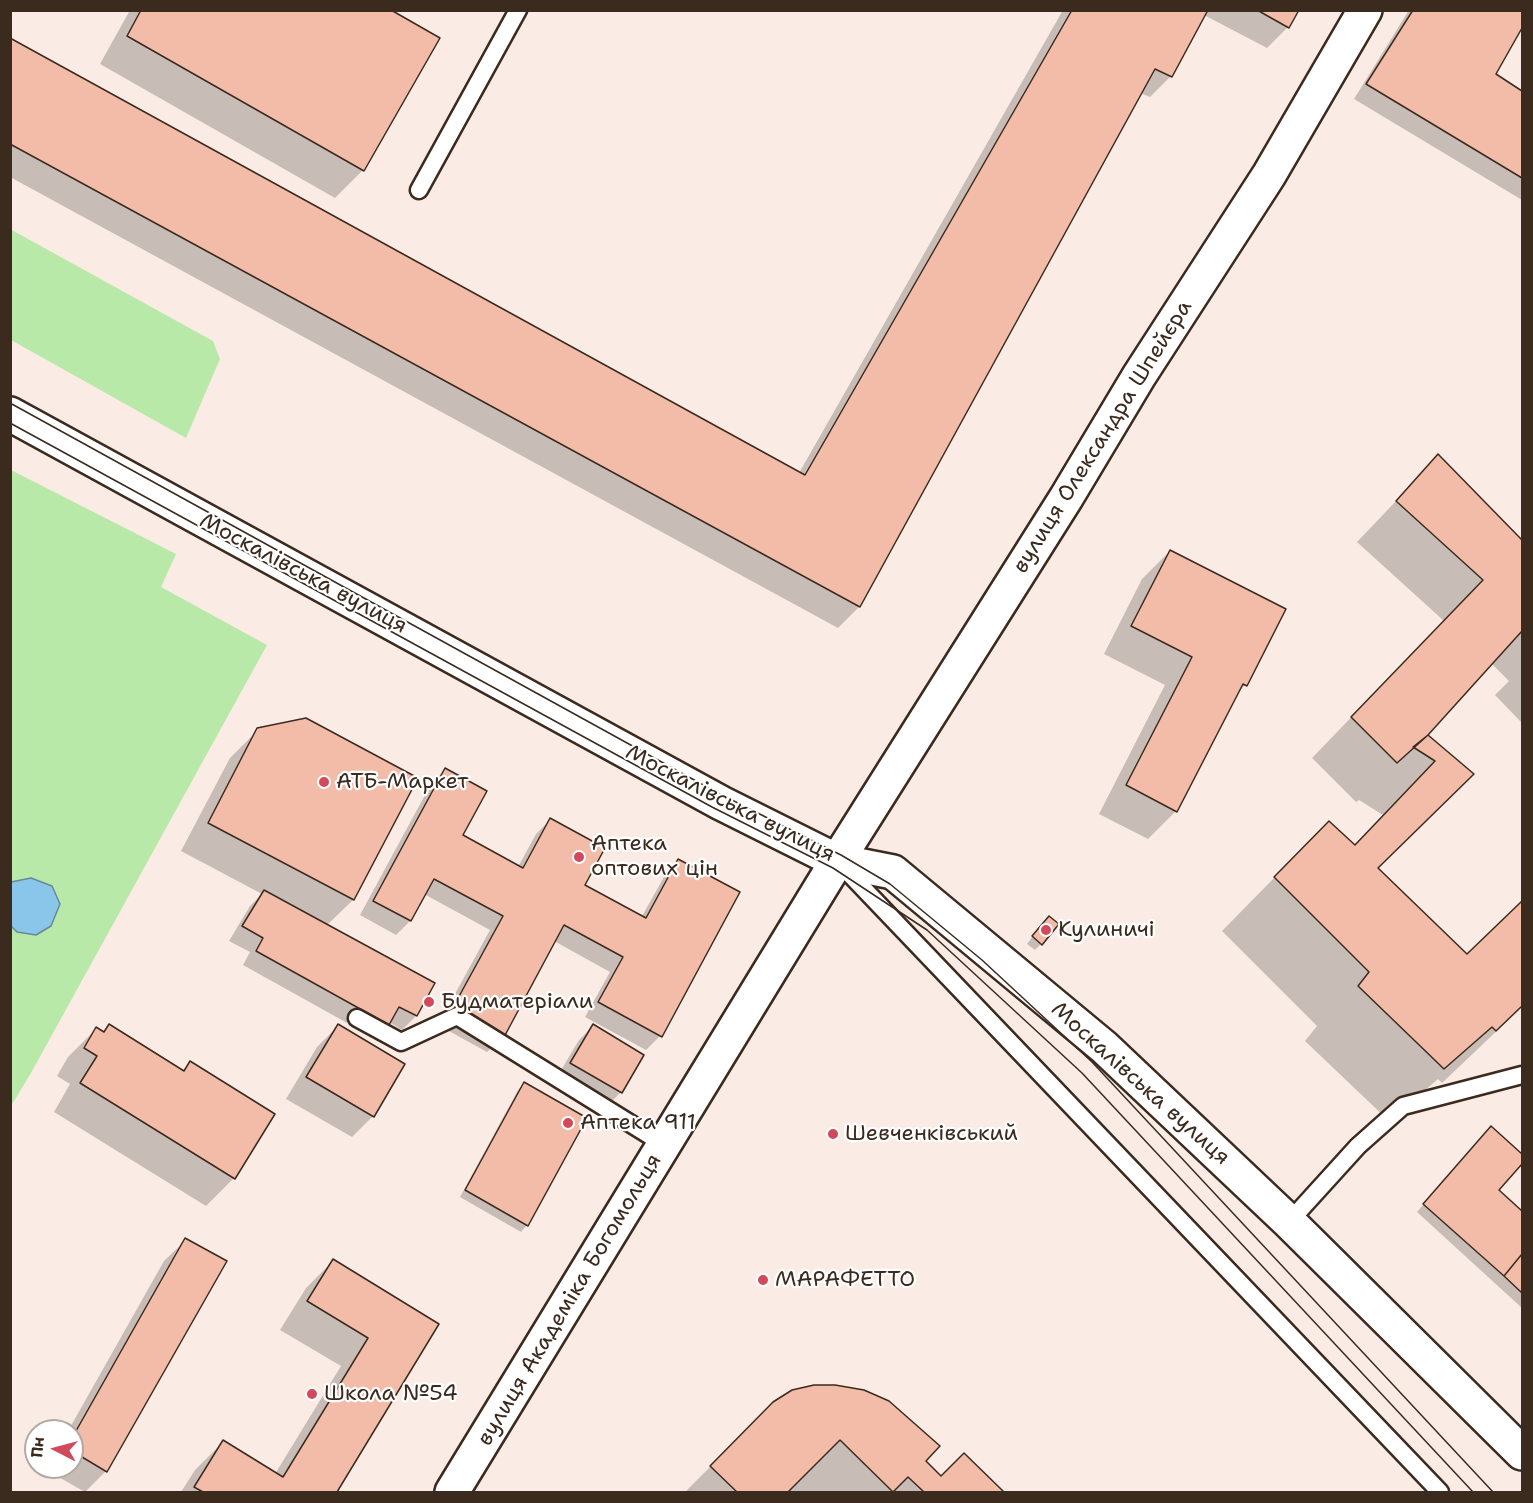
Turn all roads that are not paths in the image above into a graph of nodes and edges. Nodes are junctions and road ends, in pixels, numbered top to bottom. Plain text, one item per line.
1 (518, 10) edge
2 (1365, 10) edge
3 (419, 190) dead end
4 (10, 414) edge
5 (837, 861) junction
6 (357, 1018) dead end
7 (1522, 1075) edge
8 (665, 1145) junction
9 (1289, 1222) junction
10 (1522, 1453) edge
11 (452, 1492) edge
12 (1440, 1492) edge

1 - 3 lane
2 - 5 street, вулиця Олександра Шпейєра
4 - 5 street, Москалівська вулиця
5 - 8 street, вулиця Академіка Богомольця
5 - 9 street, Москалівська вулиця
5 - 12 lane
6 - 8 lane
7 - 9 lane
8 - 11 street, вулиця Академіка Богомольця
9 - 10 street, Москалівська вулиця

